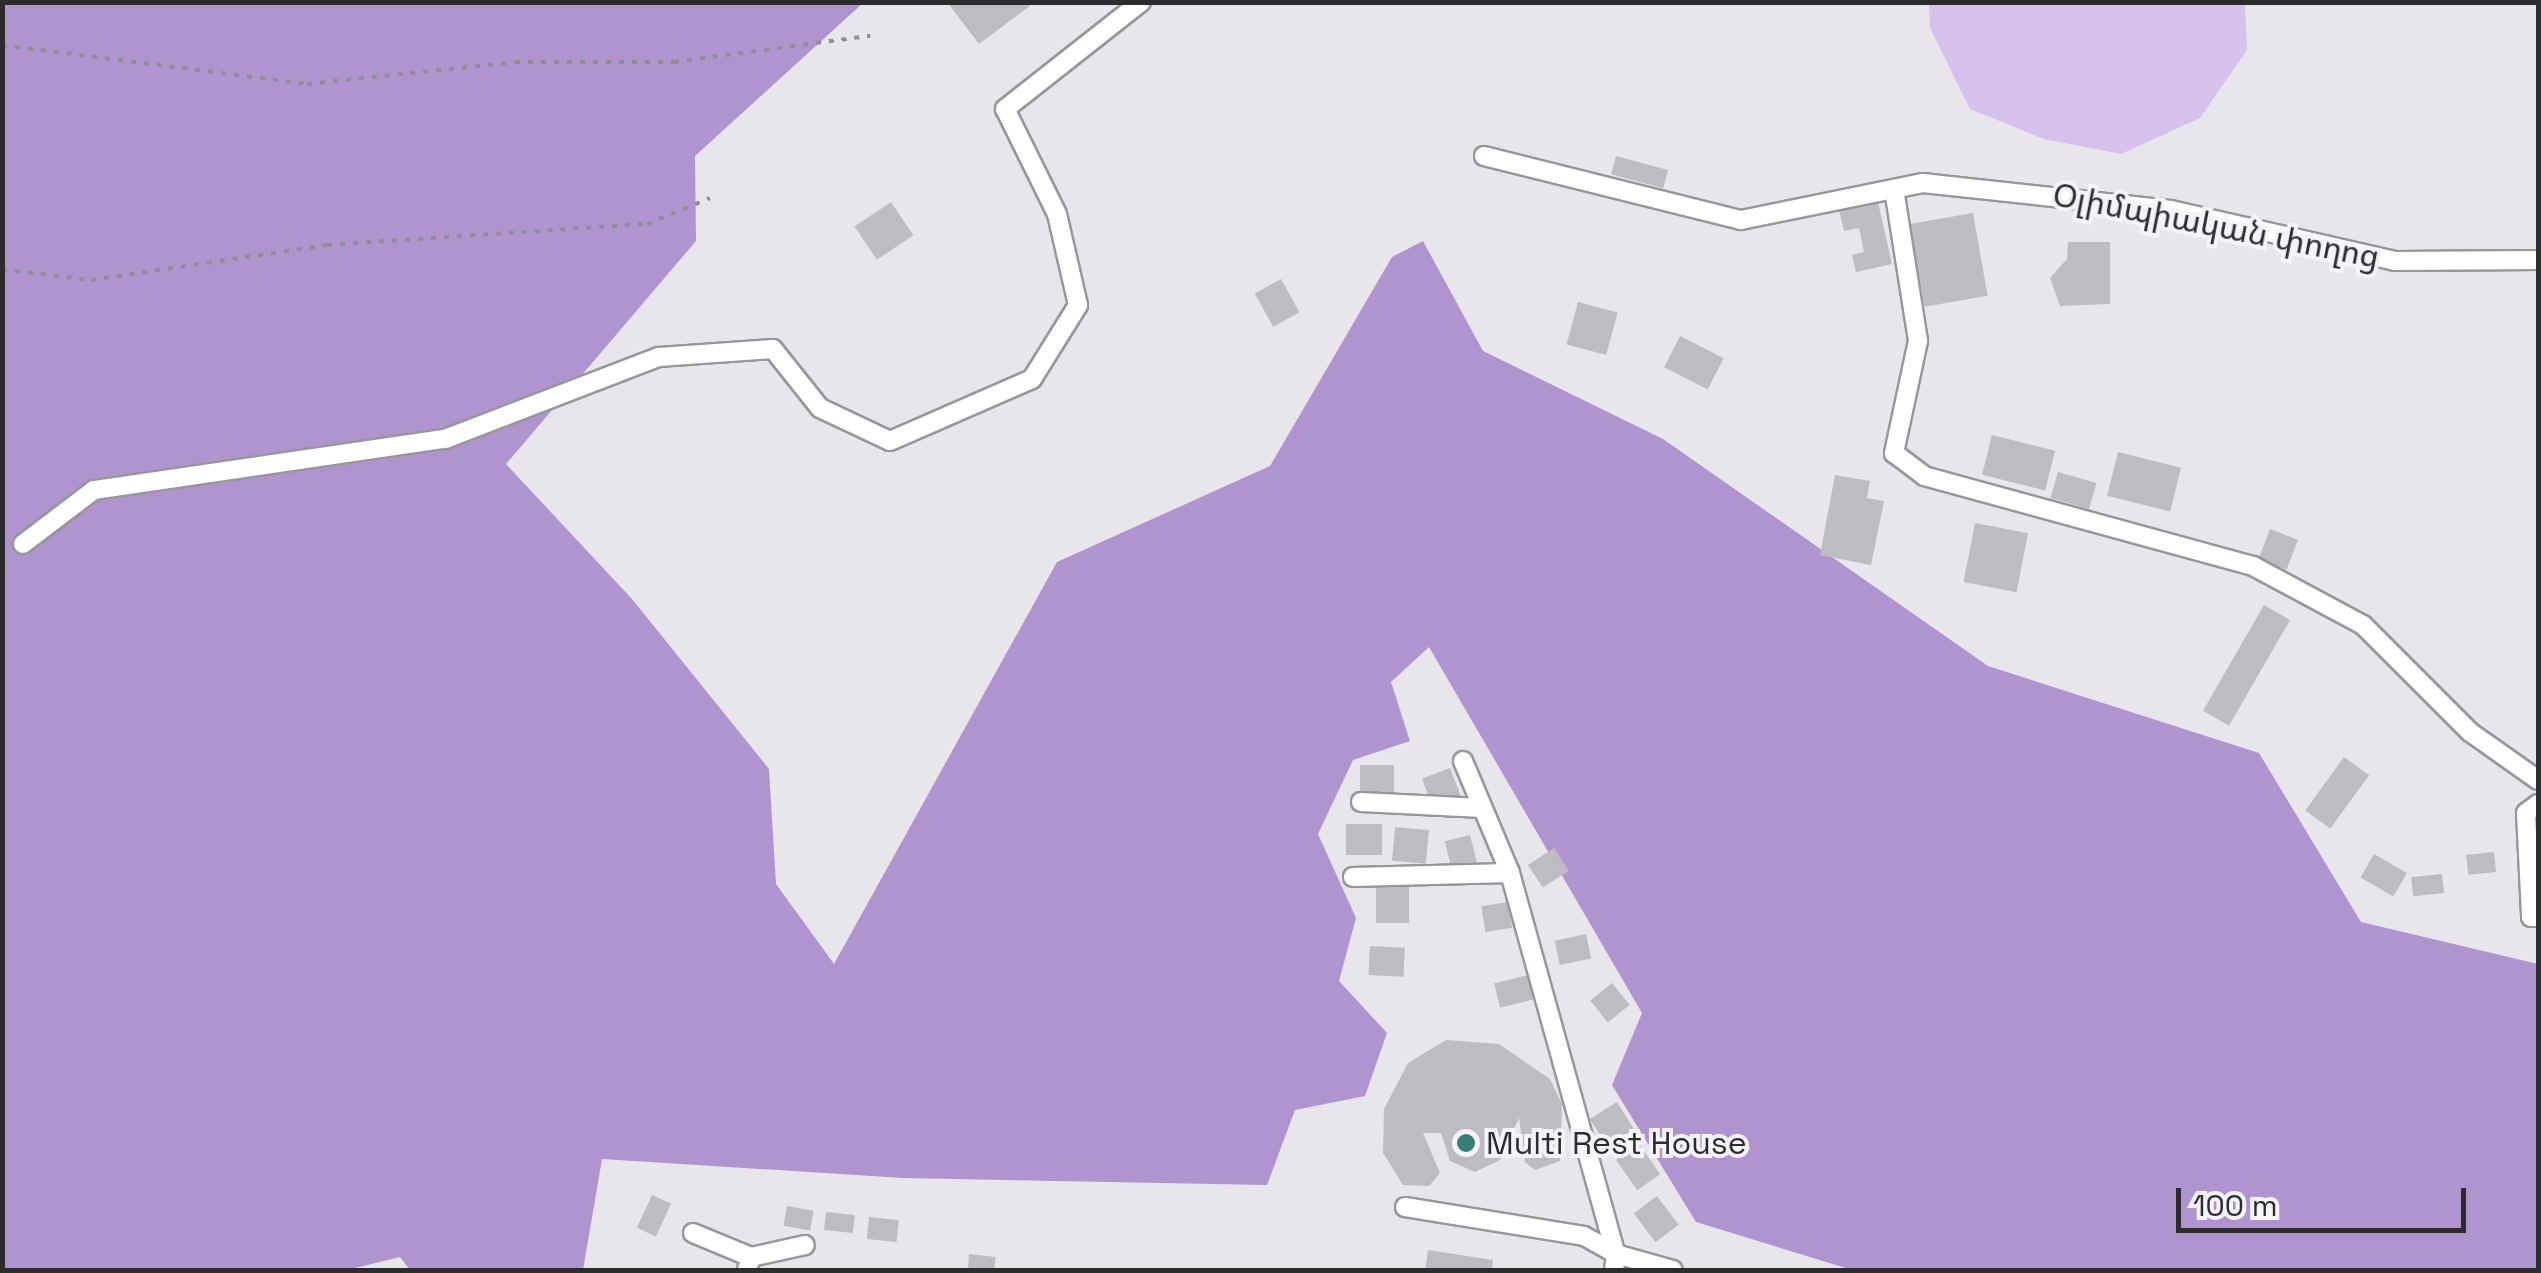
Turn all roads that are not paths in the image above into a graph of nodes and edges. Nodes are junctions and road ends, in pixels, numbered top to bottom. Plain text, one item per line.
1 (1141, 2) edge
2 (1484, 156) dead end
3 (1894, 188) junction
4 (2538, 260) edge
5 (23, 544) dead end
6 (1464, 761) dead end
7 (2538, 780) edge
8 (1361, 802) dead end
9 (2538, 804) edge
10 (1482, 808) junction
11 (1510, 872) junction
12 (1353, 877) dead end
13 (2538, 917) edge
14 (1405, 1207) dead end
15 (693, 1232) dead end
16 (805, 1245) dead end
17 (1615, 1262) edge
18 (749, 1264) edge
19 (1673, 1270) edge

1 - 5 street
2 - 3 street, Օլիմպիական փողոց
3 - 4 street, Օլիմպիական փողոց
3 - 7 street
6 - 10 street
8 - 10 street
9 - 13 street
10 - 11 street
11 - 12 street
11 - 17 street
14 - 17 street
15 - 18 street
16 - 18 street
17 - 19 street

